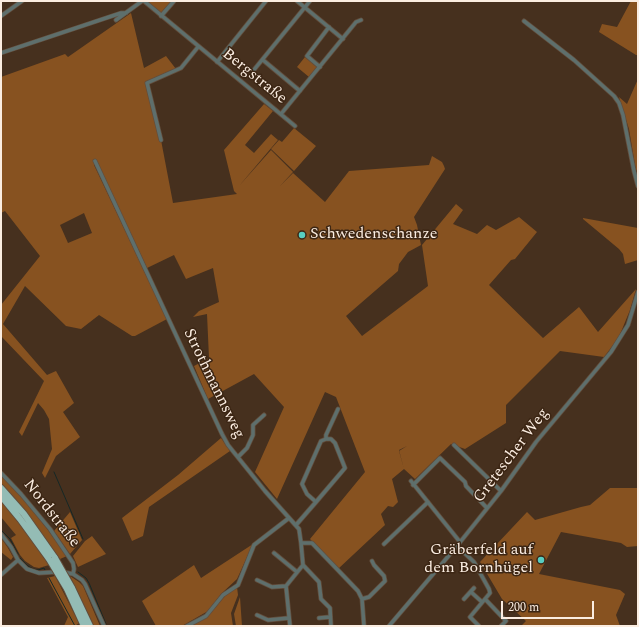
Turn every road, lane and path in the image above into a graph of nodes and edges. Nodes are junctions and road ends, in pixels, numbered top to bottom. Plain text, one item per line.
1 (22, 1) edge
2 (143, 1) edge
3 (174, 1) edge
4 (266, 1) edge
5 (297, 1) edge
6 (310, 1) edge
7 (304, 8) junction
8 (126, 13) junction
9 (1, 16) edge
10 (162, 16) junction
11 (116, 20) dead end
12 (361, 20) dead end
13 (524, 21) dead end
14 (329, 27) junction
15 (343, 39) junction
16 (198, 47) junction
17 (1, 53) edge
18 (263, 60) junction
19 (217, 62) junction
20 (320, 67) junction
21 (253, 71) dead end
22 (300, 91) junction
23 (281, 114) junction
24 (295, 126) dead end
25 (161, 140) dead end
26 (95, 161) dead end
27 (638, 186) edge
28 (638, 292) edge
29 (338, 409) dead end
30 (264, 415) dead end
31 (326, 439) junction
32 (454, 445) dead end
33 (238, 457) junction
34 (1, 473) edge
35 (410, 481) dead end
36 (413, 485) junction
37 (1, 488) edge
38 (501, 491) junction
39 (1, 496) edge
40 (316, 502) junction
41 (428, 502) junction
42 (487, 508) junction
43 (289, 518) junction
44 (296, 525) junction
45 (1, 534) edge
46 (460, 542) junction
47 (301, 543) junction
48 (384, 544) dead end
49 (457, 546) junction
50 (274, 553) dead end
51 (52, 559) junction
52 (18, 560) junction
53 (372, 560) dead end
54 (302, 565) junction
55 (297, 572) junction
56 (73, 574) junction
57 (1, 575) edge
58 (257, 580) dead end
59 (286, 586) junction
60 (69, 588) junction
61 (362, 599) junction
62 (464, 599) dead end
63 (484, 601) junction
64 (257, 615) dead end
65 (330, 617) junction
66 (289, 618) junction
67 (319, 618) dead end
68 (84, 626) edge
69 (90, 626) edge
70 (104, 626) edge
71 (187, 626) edge
72 (290, 626) edge
73 (331, 626) edge
74 (364, 626) edge
75 (389, 626) edge
76 (479, 626) edge
77 (501, 626) edge

1 - 9 street
2 - 8 street
2 - 10 street, Bergstraße
3 - 10 street
4 - 19 street
5 - 7 street
6 - 7 street
7 - 14 street
7 - 18 street
8 - 11 street
8 - 17 street
10 - 16 street, Bergstraße
12 - 15 street
13 - 27 street
14 - 15 street
14 - 20 street
15 - 20 street
16 - 19 street, Bergstraße
16 - 25 street, Bergstraße
18 - 21 street
18 - 22 street
19 - 23 street, Bergstraße
20 - 22 street
22 - 23 street
23 - 24 street, Bergstraße
26 - 33 street, Strothmannsweg
28 - 38 street, Gretescher Weg
29 - 31 street
30 - 33 street
31 - 40 street
31 - 40 street
32 - 38 street
33 - 43 street, Strothmannsweg
34 - 56 street, Nordstraße
35 - 36 street
36 - 41 street
36 - 42 street
37 - 51 highway
38 - 42 street, Gretescher Weg
39 - 51 highway
40 - 44 street
41 - 46 street
41 - 48 street
42 - 46 street, Gretescher Weg
43 - 44 street, Strothmannsweg
43 - 71 street
44 - 47 street, Strothmannsweg
45 - 52 street, Nordstraße
46 - 49 street, Gretescher Weg
47 - 54 street, Strothmannsweg
47 - 61 street
49 - 63 street
49 - 75 street, Gretescher Weg
50 - 55 street
51 - 60 highway, bridge
52 - 56 street, Nordstraße
52 - 57 street
53 - 61 street
54 - 55 street
54 - 65 street
55 - 59 street
56 - 70 street, Nordstraße
58 - 59 street
59 - 66 street
60 - 68 highway
60 - 69 highway
61 - 74 street
62 - 63 street
63 - 76 street
63 - 77 street
64 - 66 street
65 - 67 street
65 - 73 street
66 - 72 street

